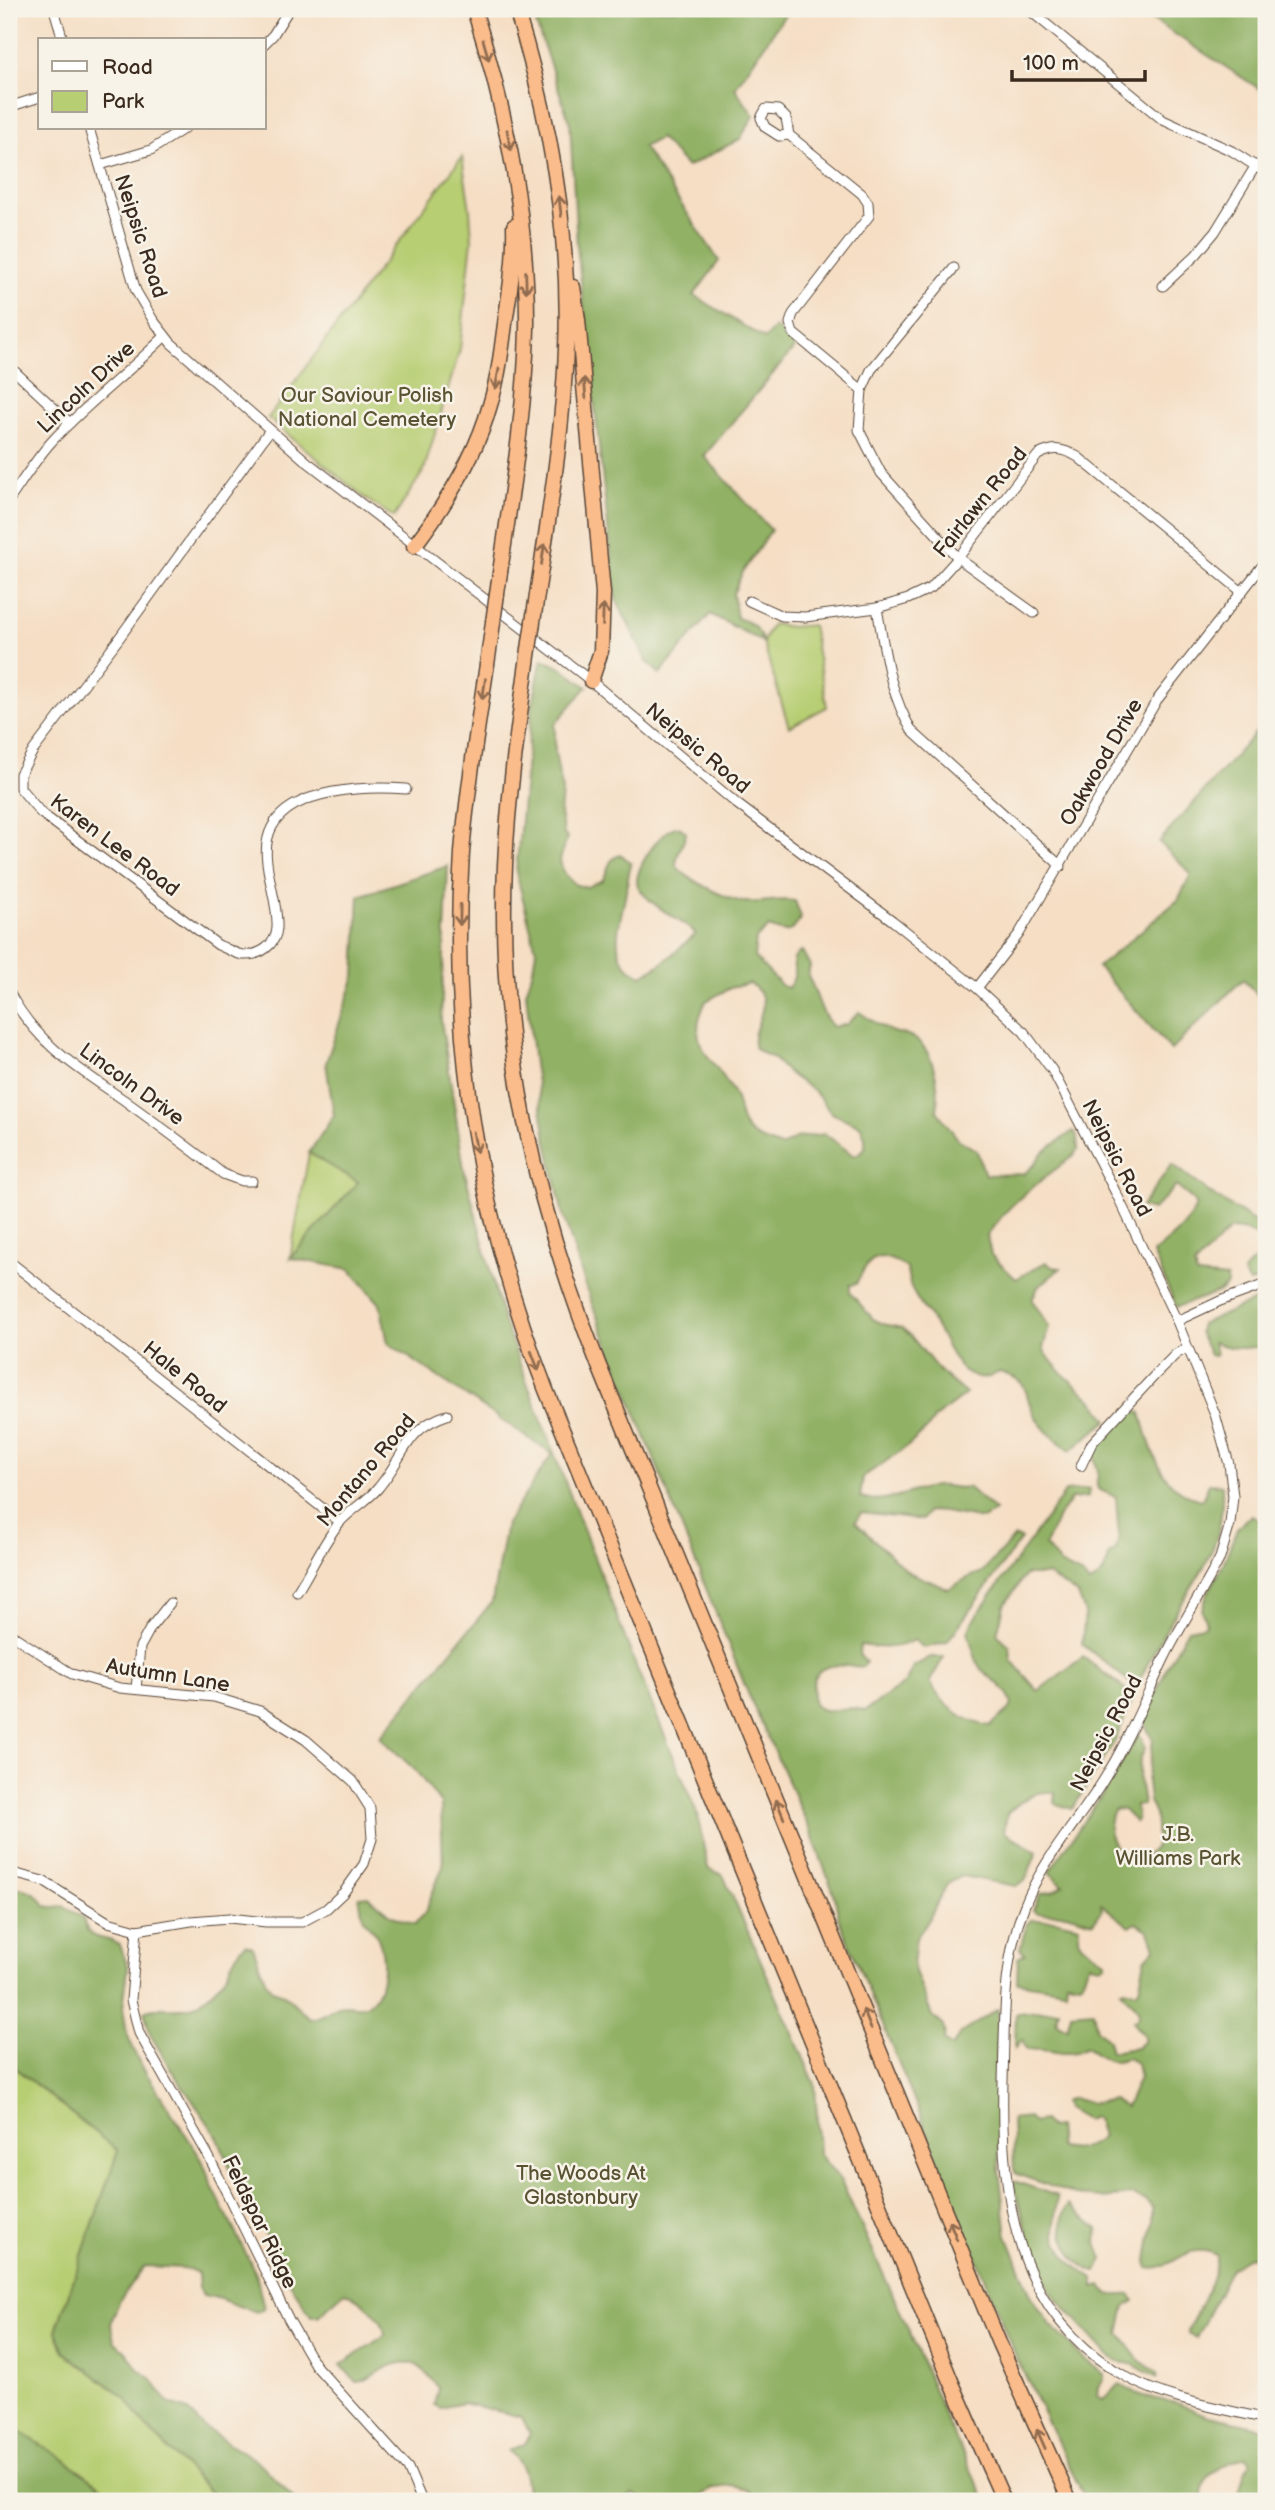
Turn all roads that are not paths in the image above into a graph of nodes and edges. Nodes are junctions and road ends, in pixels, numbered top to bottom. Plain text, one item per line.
1 (54, 9) edge
2 (289, 9) edge
3 (474, 9) edge
4 (516, 9) edge
5 (1028, 9) edge
6 (62, 38) edge
7 (266, 42) edge
8 (38, 98) edge
9 (9, 107) edge
10 (90, 130) edge
11 (182, 130) edge
12 (789, 135) dead end
13 (100, 165) junction
14 (1256, 165) junction
15 (1266, 173) edge
16 (518, 190) junction
17 (564, 241) junction
18 (954, 268) dead end
19 (1163, 286) dead end
20 (165, 336) junction
21 (9, 366) edge
22 (862, 390) junction
23 (70, 423) junction
24 (270, 430) junction
25 (9, 500) edge
26 (414, 546) junction
27 (958, 558) junction
28 (1266, 561) edge
29 (1242, 592) junction
30 (749, 601) dead end
31 (877, 608) junction
32 (1034, 613) dead end
33 (590, 681) junction
34 (406, 789) dead end
35 (1060, 866) junction
36 (977, 988) junction
37 (9, 992) edge
38 (252, 1181) dead end
39 (9, 1261) edge
40 (1266, 1284) edge
41 (1177, 1321) junction
42 (1187, 1348) junction
43 (447, 1415) dead end
44 (1081, 1466) dead end
45 (340, 1522) junction
46 (297, 1592) dead end
47 (170, 1604) dead end
48 (9, 1633) edge
49 (136, 1689) junction
50 (9, 1872) edge
51 (137, 1930) junction
52 (1266, 2419) edge
53 (422, 2501) edge
54 (1004, 2501) edge
55 (1070, 2501) edge

1 - 6 street
2 - 7 street
3 -> 16 highway
17 -> 4 highway
5 - 14 street
8 - 9 street
10 - 13 street, Neipsic Road
11 - 13 street
12 - 22 street
13 - 20 street, Neipsic Road
14 - 15 street
14 - 19 street
16 -> 26 highway
16 -> 54 highway, bridge
33 -> 17 highway
55 -> 17 highway, bridge
18 - 22 street
20 - 23 street, Lincoln Drive
20 - 24 street, Neipsic Road
21 - 23 street
22 - 27 street
23 - 25 street, Lincoln Drive
24 - 26 street, Neipsic Road
24 - 34 street, Karen Lee Road
26 - 33 street, Neipsic Road
27 - 29 street, Fairlawn Road
27 - 31 street, Fairlawn Road
27 - 32 street
28 - 29 street, Oakwood Drive
29 - 35 street, Oakwood Drive
30 - 31 street, Fairlawn Road
31 - 35 street
33 - 36 street, Neipsic Road
35 - 36 street, Oakwood Drive
36 - 41 street, Neipsic Road
37 - 38 street, Lincoln Drive
39 - 45 street, Hale Road
40 - 41 street
41 - 42 street, Neipsic Road
42 - 44 street
42 - 52 street, Neipsic Road
43 - 45 street, Montano Road
45 - 46 street, Montano Road
47 - 49 street
48 - 49 street, Autumn Lane
49 - 51 street, Autumn Lane
50 - 51 street
51 - 53 street, Feldspar Ridge

